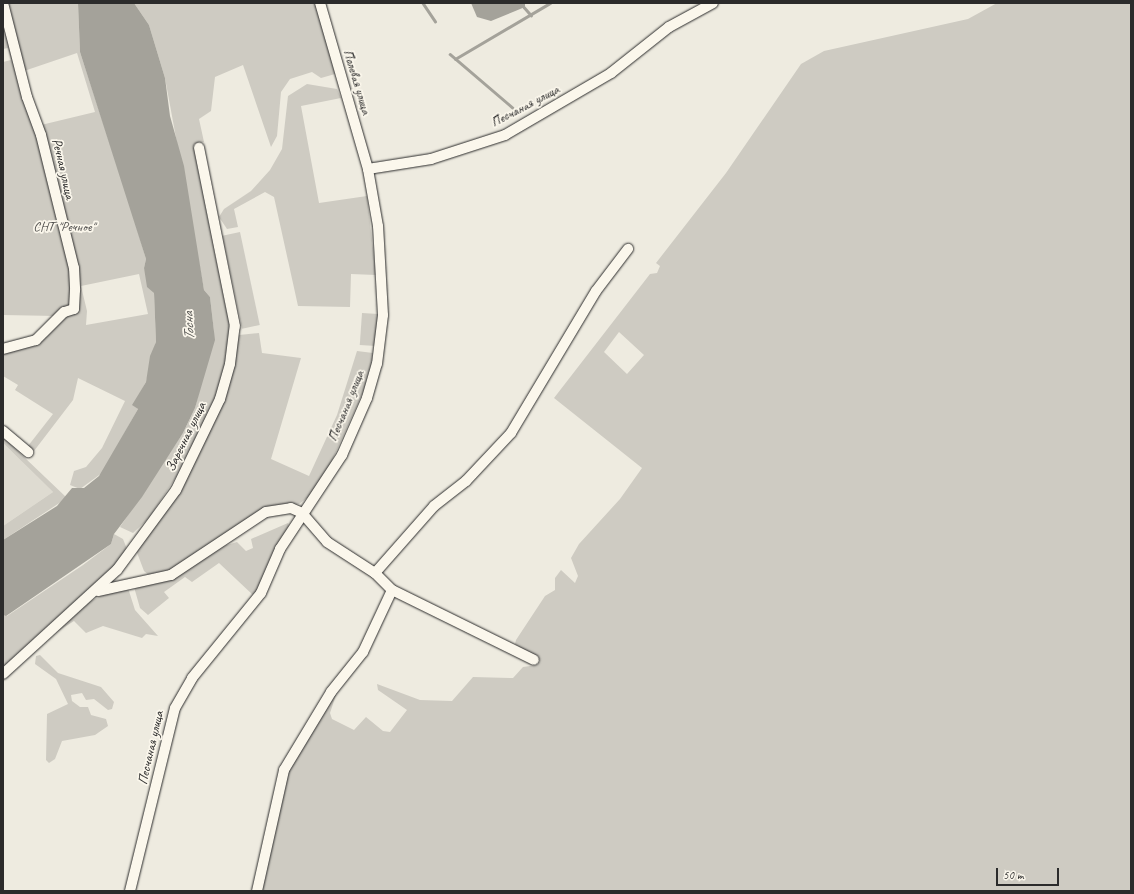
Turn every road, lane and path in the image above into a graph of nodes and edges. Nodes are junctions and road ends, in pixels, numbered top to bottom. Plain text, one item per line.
1 (3, 3) edge
2 (320, 3) edge
3 (713, 3) edge
4 (199, 148) dead end
5 (368, 168) junction
6 (628, 249) dead end
7 (3, 349) edge
8 (3, 431) edge
9 (28, 452) dead end
10 (302, 513) junction
11 (375, 573) junction
12 (392, 590) junction
13 (97, 591) junction
14 (534, 660) dead end
15 (3, 674) edge
16 (130, 891) edge
17 (257, 891) edge

1 - 7 street, Речная улица
2 - 5 street, Полевая улица
3 - 5 street, Песчаная улица
4 - 13 street, Заречная улица
5 - 10 street, Песчаная улица
6 - 11 street
8 - 9 street
10 - 11 street
10 - 13 street
10 - 16 street, Песчаная улица
11 - 12 street
12 - 14 street
12 - 17 street
13 - 15 street, Заречная улица

